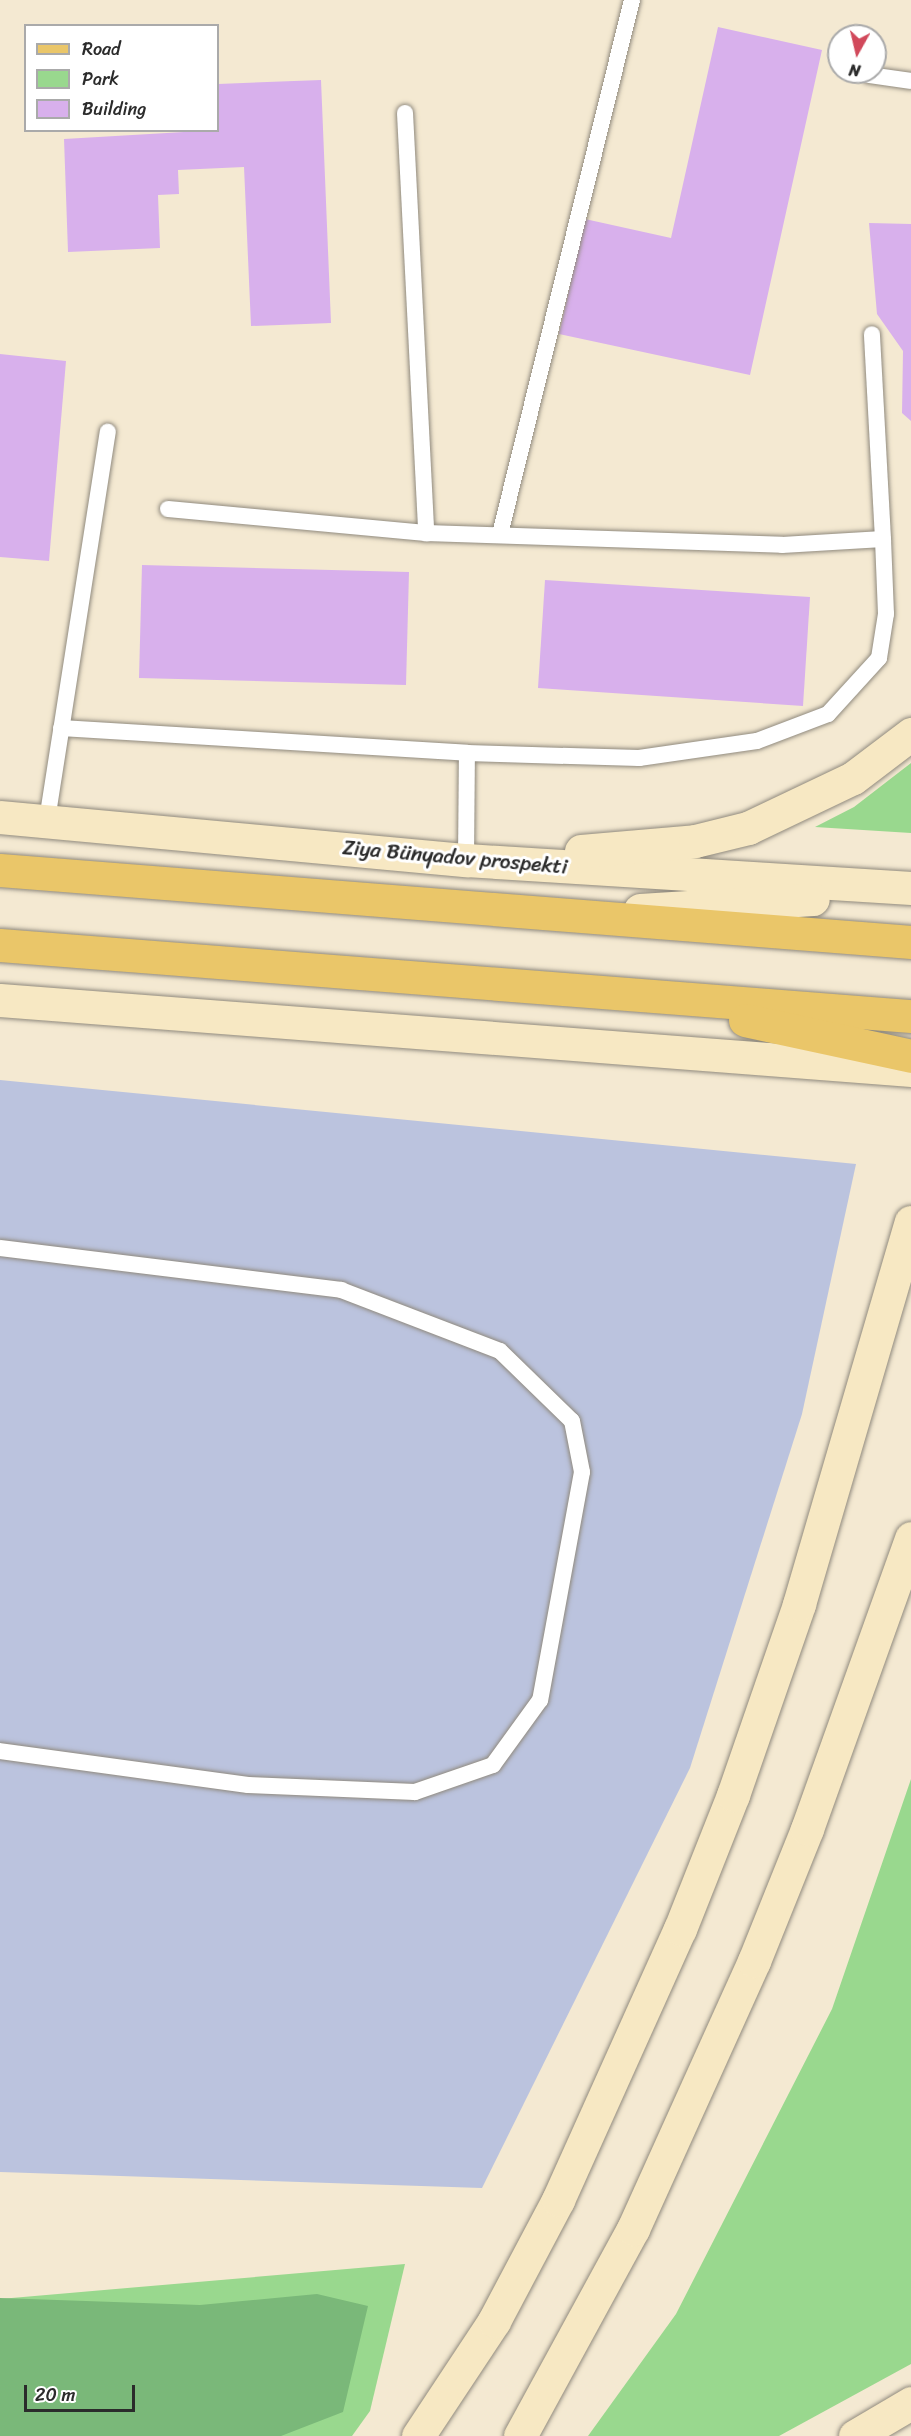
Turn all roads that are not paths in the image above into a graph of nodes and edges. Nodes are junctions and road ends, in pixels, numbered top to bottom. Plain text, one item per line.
1 (632, 0) edge
2 (887, 78) edge
3 (911, 81) edge
4 (405, 113) dead end
5 (872, 334) dead end
6 (108, 432) dead end
7 (168, 509) dead end
8 (426, 532) junction
9 (500, 534) junction
10 (882, 539) junction
11 (61, 728) junction
12 (911, 734) edge
13 (467, 753) junction
14 (0, 817) edge
15 (47, 820) junction
16 (466, 860) junction
17 (0, 863) edge
18 (0, 870) edge
19 (40, 873) junction
20 (911, 888) edge
21 (911, 892) edge
22 (573, 915) junction
23 (911, 942) edge
24 (0, 945) edge
25 (626, 994) junction
26 (0, 1000) edge
27 (911, 1016) edge
28 (911, 1056) edge
29 (911, 1070) edge
30 (911, 1222) edge
31 (0, 1248) edge
32 (911, 1538) edge
33 (0, 1750) edge
34 (911, 2403) edge
35 (418, 2436) edge
36 (520, 2436) edge
37 (855, 2436) edge

1 - 9 lane
2 - 3 lane
4 - 8 lane
5 - 10 lane
6 - 11 lane
7 - 8 lane
8 - 9 lane
9 - 10 lane
10 - 13 lane
11 - 13 lane
11 - 15 lane
12 - 16 main road
13 - 16 lane
14 - 15 main road, Ziya Bünyadov prospekti
15 - 16 main road, Ziya Bünyadov prospekti
16 - 20 main road, Ziya Bünyadov prospekti
17 - 19 main road
18 - 19 main road
19 - 22 main road
21 - 22 main road
22 - 23 main road
24 - 25 main road
25 - 27 main road
25 - 28 main road
26 - 29 main road
30 - 35 main road
31 - 33 lane
32 - 36 main road
34 - 37 main road

